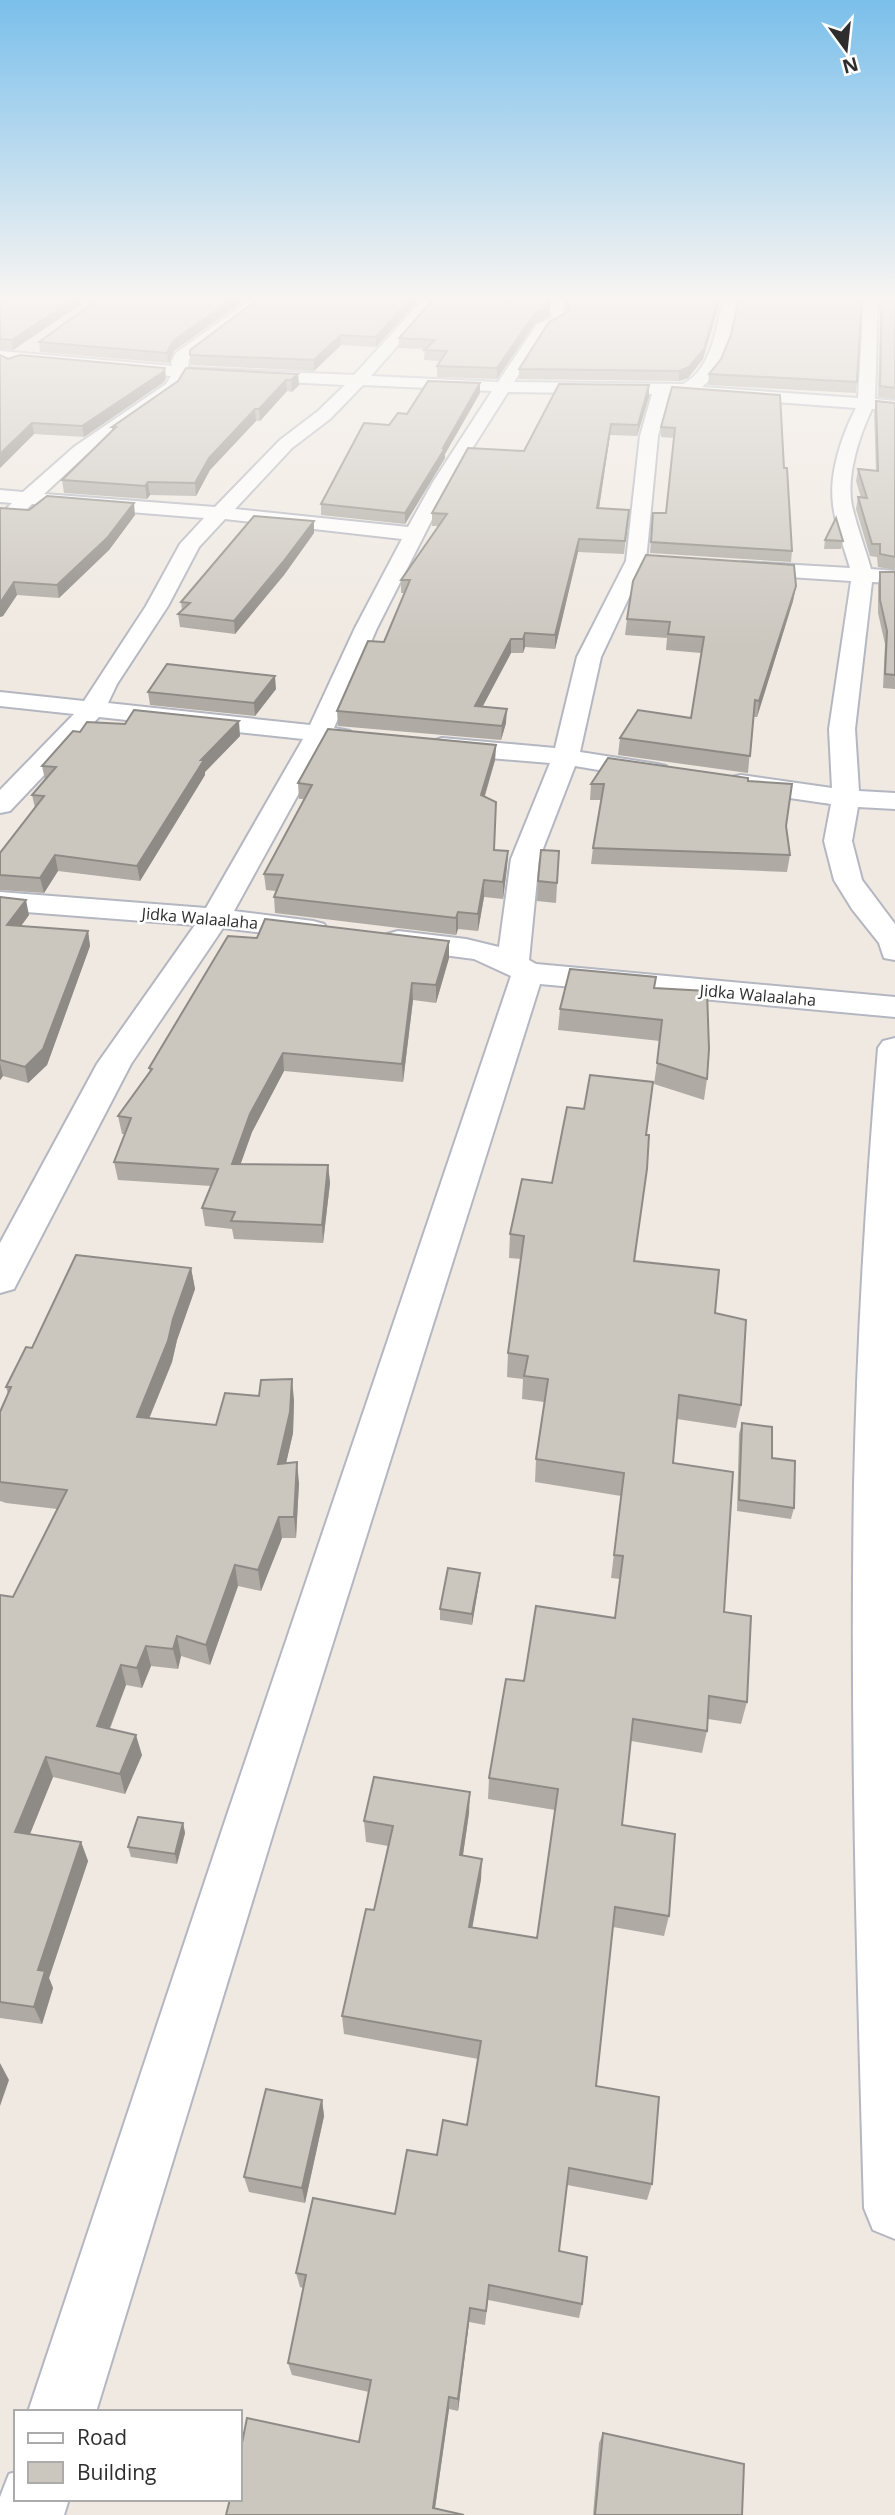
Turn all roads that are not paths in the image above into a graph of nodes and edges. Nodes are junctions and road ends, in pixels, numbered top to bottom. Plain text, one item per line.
1 (137, 411) edge
2 (328, 411) edge
3 (487, 411) edge
4 (656, 411) edge
5 (862, 411) edge
6 (0, 496) edge
7 (29, 498) junction
8 (222, 513) junction
9 (0, 523) edge
10 (413, 534) junction
11 (636, 561) junction
12 (663, 563) edge
13 (729, 567) edge
14 (862, 575) junction
15 (895, 577) edge
16 (0, 699) edge
17 (92, 710) junction
18 (320, 734) junction
19 (360, 738) edge
20 (415, 743) edge
21 (566, 757) junction
22 (684, 776) edge
23 (723, 781) edge
24 (846, 798) junction
25 (895, 801) edge
26 (0, 805) edge
27 (0, 901) edge
28 (215, 918) junction
29 (895, 951) edge
30 (521, 967) junction
31 (895, 1007) edge
32 (895, 1048) edge
33 (0, 1279) edge
34 (895, 2208) edge
35 (63, 2410) edge

1 - 7 street
2 - 8 street
3 - 10 street
4 - 11 street
5 - 14 street
6 - 7 street
7 - 8 street
7 - 9 street
8 - 10 street
8 - 17 street
10 - 18 street
11 - 12 street
11 - 21 street
13 - 14 street
14 - 15 street
14 - 24 street
16 - 17 street
17 - 18 street
17 - 26 street
18 - 19 street
18 - 28 street
20 - 21 street
21 - 22 street
21 - 30 street
23 - 24 street
24 - 25 street
24 - 29 street
27 - 28 street, Jidka Walaalaha
28 - 30 street, Jidka Walaalaha
28 - 33 street
30 - 31 street, Jidka Walaalaha
30 - 35 street
32 - 34 street

